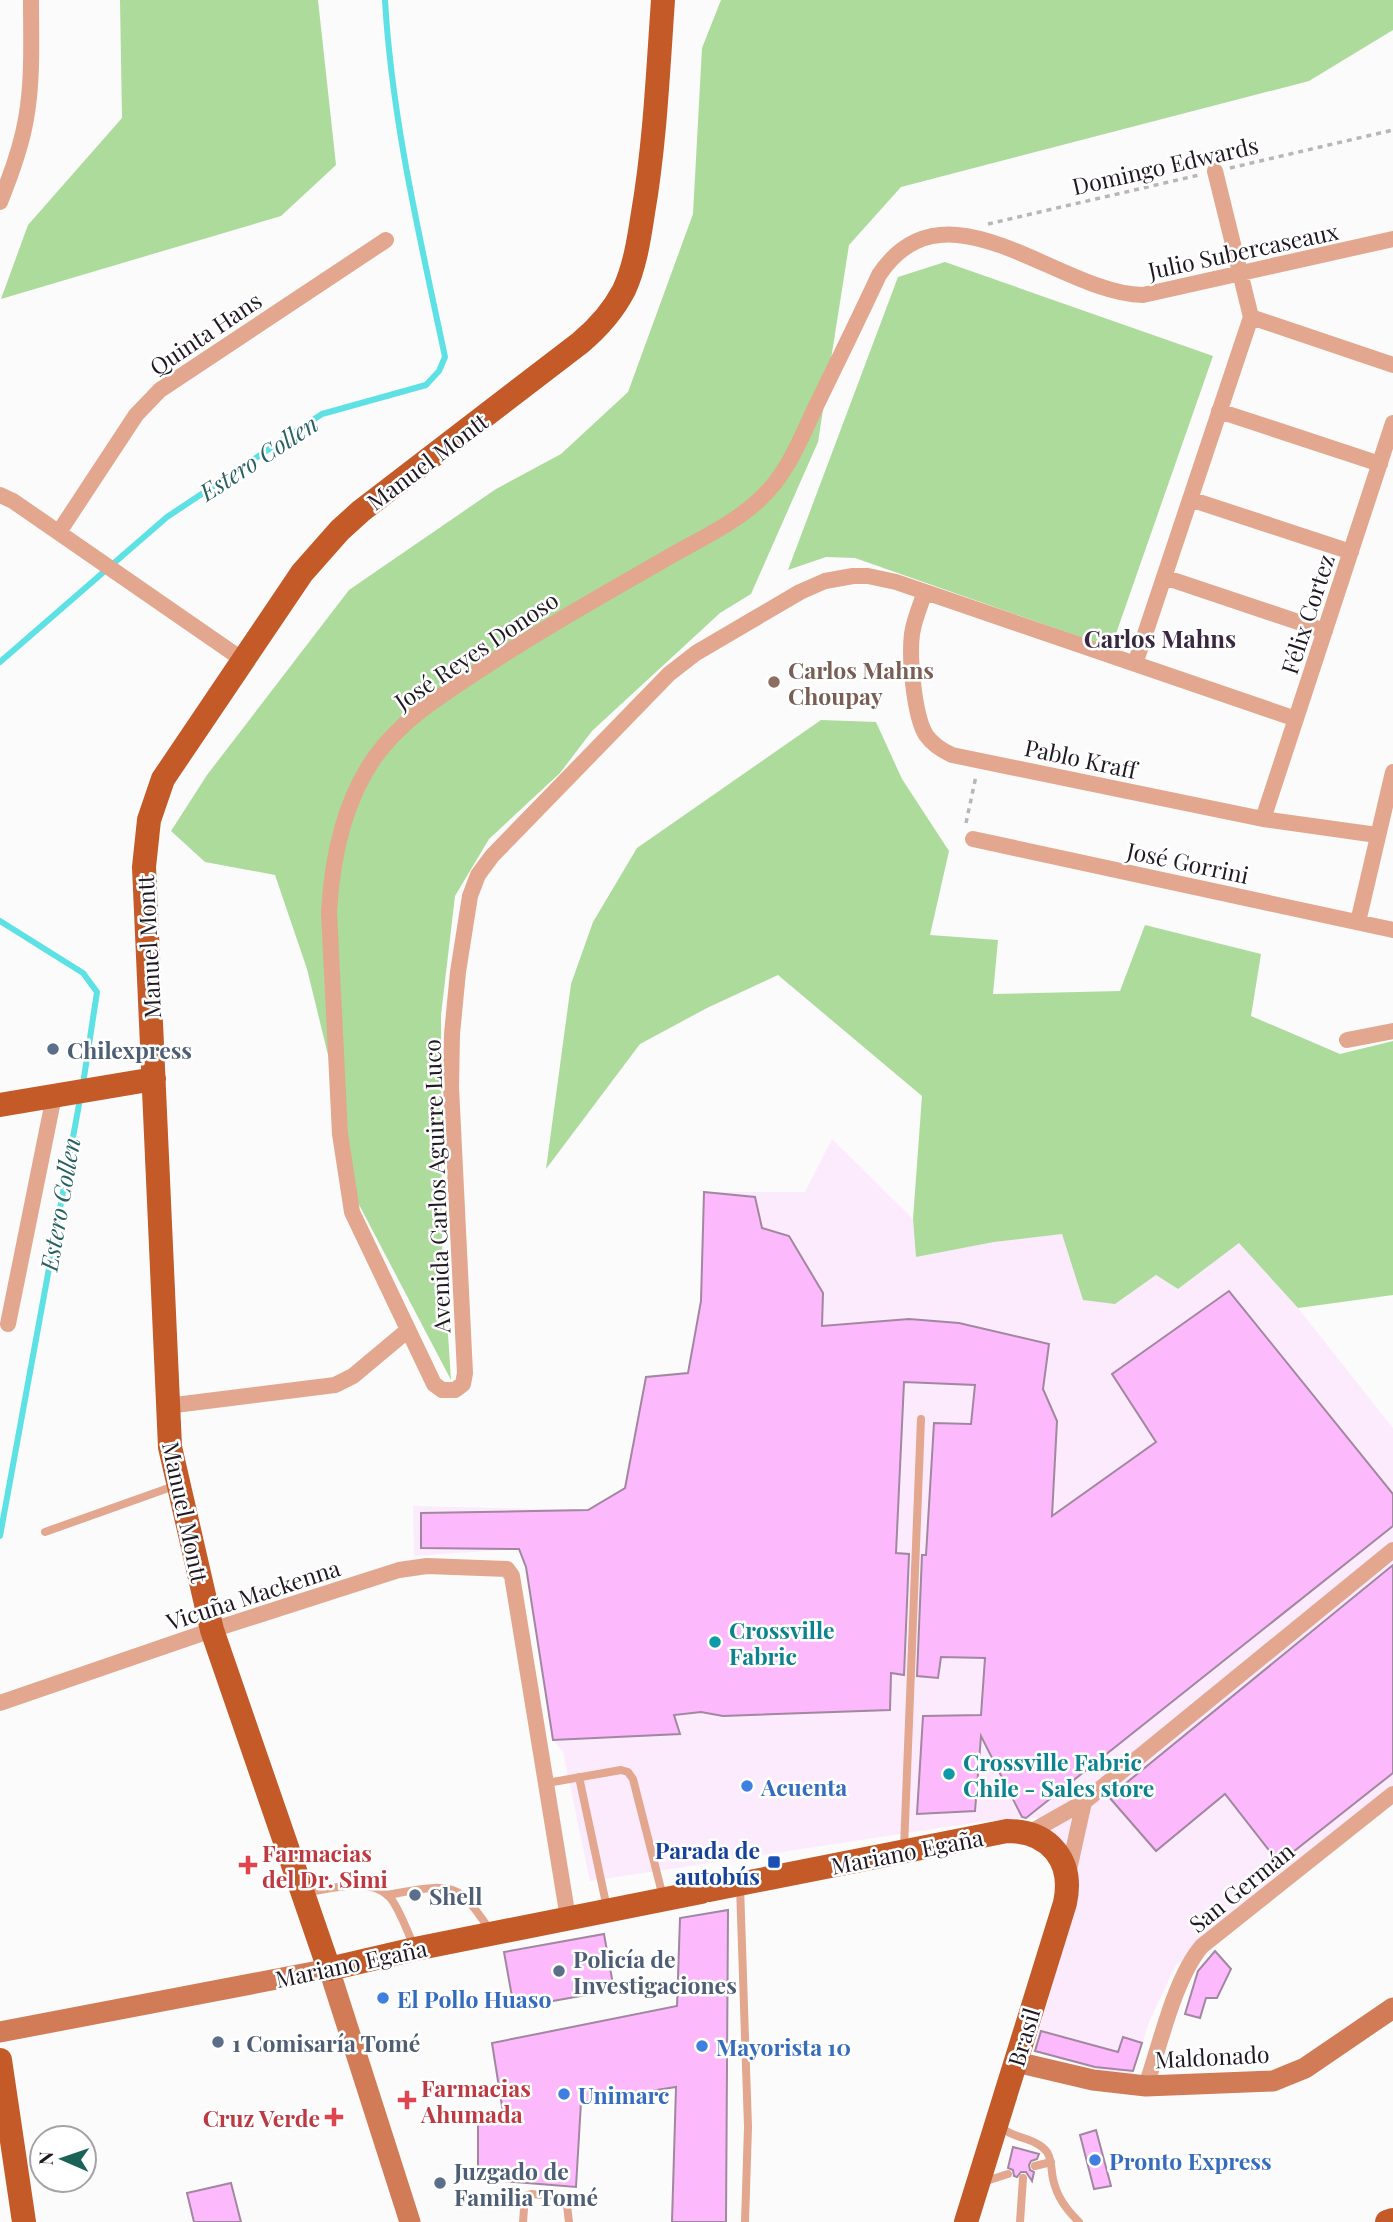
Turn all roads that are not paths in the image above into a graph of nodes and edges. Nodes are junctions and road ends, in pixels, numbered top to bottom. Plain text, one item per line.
1 (32, 0) edge
2 (663, 0) edge
3 (1215, 171) road end
4 (0, 202) edge
5 (945, 234) joint
6 (1393, 239) edge
7 (386, 240) dead end
8 (1240, 274) junction
9 (1251, 317) junction
10 (1393, 365) edge
11 (1219, 411) junction
12 (1393, 423) edge
13 (1380, 464) junction
14 (0, 495) edge
15 (1190, 499) junction
16 (59, 532) junction
17 (1351, 552) junction
18 (1164, 578) junction
19 (925, 593) junction
20 (1325, 631) junction
21 (243, 660) junction
22 (1135, 664) junction
23 (1296, 719) junction
24 (1393, 772) edge
25 (1388, 810) edge
26 (1263, 819) junction
27 (1377, 835) junction
28 (973, 839) road end
29 (1358, 922) junction
30 (1393, 930) edge
31 (1393, 1031) edge
32 (1347, 1040) dead end
33 (155, 1079) junction
34 (57, 1095) junction
35 (0, 1105) edge
36 (8, 1324) dead end
37 (408, 1330) junction
38 (167, 1406) junction
39 (920, 1419) dead end
40 (179, 1485) junction
41 (45, 1532) dead end
42 (1393, 1549) edge
43 (212, 1630) junction
44 (0, 1703) edge
45 (579, 1777) junction
46 (547, 1783) junction
47 (1393, 1794) edge
48 (1084, 1802) junction
49 (1029, 1833) junction
50 (904, 1851) junction
51 (1067, 1877) junction
52 (740, 1884) junction
53 (302, 1893) junction
54 (387, 1895) junction
55 (664, 1899) junction
56 (607, 1911) junction
57 (569, 1918) junction
58 (492, 1934) junction
59 (415, 1949) junction
60 (329, 1969) junction
61 (1393, 2008) edge
62 (0, 2032) edge
63 (0, 2060) edge
64 (1016, 2062) junction
65 (1146, 2085) junction
66 (997, 2123) junction
67 (1051, 2162) junction
68 (1035, 2166) dead end
69 (1008, 2174) dead end
70 (1023, 2178) dead end
71 (977, 2185) junction
72 (1393, 2220) edge
73 (24, 2222) edge
74 (410, 2222) edge
75 (523, 2222) edge
76 (569, 2222) edge
77 (745, 2222) edge
78 (966, 2222) edge
79 (1020, 2222) edge
80 (1079, 2222) edge
81 (1387, 2222) edge

1 - 4 street
2 - 21 main road, Manuel Montt
3 - 8 street
5 - 8 street, Julio Subercaseaux
5 - 37 street, José Reyes Donoso
6 - 8 street, Julio Subercaseaux
7 - 16 street, Quinta Hans
8 - 9 street
9 - 10 street
9 - 11 street
11 - 13 street
11 - 15 street
12 - 13 street, Félix Cortez
13 - 17 street, Félix Cortez
14 - 16 street
15 - 17 street
15 - 18 street
16 - 21 street
17 - 20 street, Félix Cortez
18 - 20 street
18 - 22 street
19 - 22 street, Avenida Carlos Aguirre Luco
19 - 26 street, Pablo Kraff
19 - 37 street, Avenida Carlos Aguirre Luco
20 - 23 street, Félix Cortez
21 - 33 main road, Manuel Montt
22 - 23 street, Avenida Carlos Aguirre Luco
23 - 26 street, Félix Cortez
24 - 25 street
25 - 27 street
26 - 27 street, Pablo Kraff
27 - 29 street
28 - 29 street, José Gorrini
29 - 30 street, José Gorrini
31 - 32 street
33 - 34 main road
33 - 38 main road, Manuel Montt
34 - 35 main road
34 - 36 street
37 - 38 street, Avenida Carlos Aguirre Luco
38 - 40 main road, Manuel Montt
39 - 50 lane
40 - 41 lane
40 - 43 main road, Manuel Montt
42 - 48 street
43 - 44 street, Vicuña Mackenna
43 - 46 street, Vicuña Mackenna
43 - 53 main road, Manuel Montt
45 - 46 lane
45 - 55 lane
45 - 56 lane
46 - 57 street, Vicuña Mackenna
47 - 65 street, San Germán
48 - 49 street
48 - 51 street
49 - 50 main road, Mariano Egaña
49 - 51 main road
50 - 52 main road, Mariano Egaña
51 - 64 main road, Brasil
52 - 55 main road, Mariano Egaña
52 - 77 lane
53 - 54 lane
53 - 60 main road, Manuel Montt
54 - 58 lane
54 - 59 lane
55 - 56 main road, Mariano Egaña
56 - 57 main road, Mariano Egaña
57 - 58 main road, Mariano Egaña
58 - 59 main road, Mariano Egaña
59 - 60 main road, Mariano Egaña
60 - 62 main road, Mariano Egaña
60 - 74 main road, Manuel Montt
61 - 65 main road, Maldonado
63 - 73 main road
64 - 65 main road, Maldonado
64 - 66 main road, Brasil
66 - 67 lane
66 - 71 main road, Brasil
67 - 68 lane
67 - 80 lane
69 - 71 lane
70 - 79 lane
71 - 78 main road, Brasil
72 - 81 main road
75 - 76 lane

